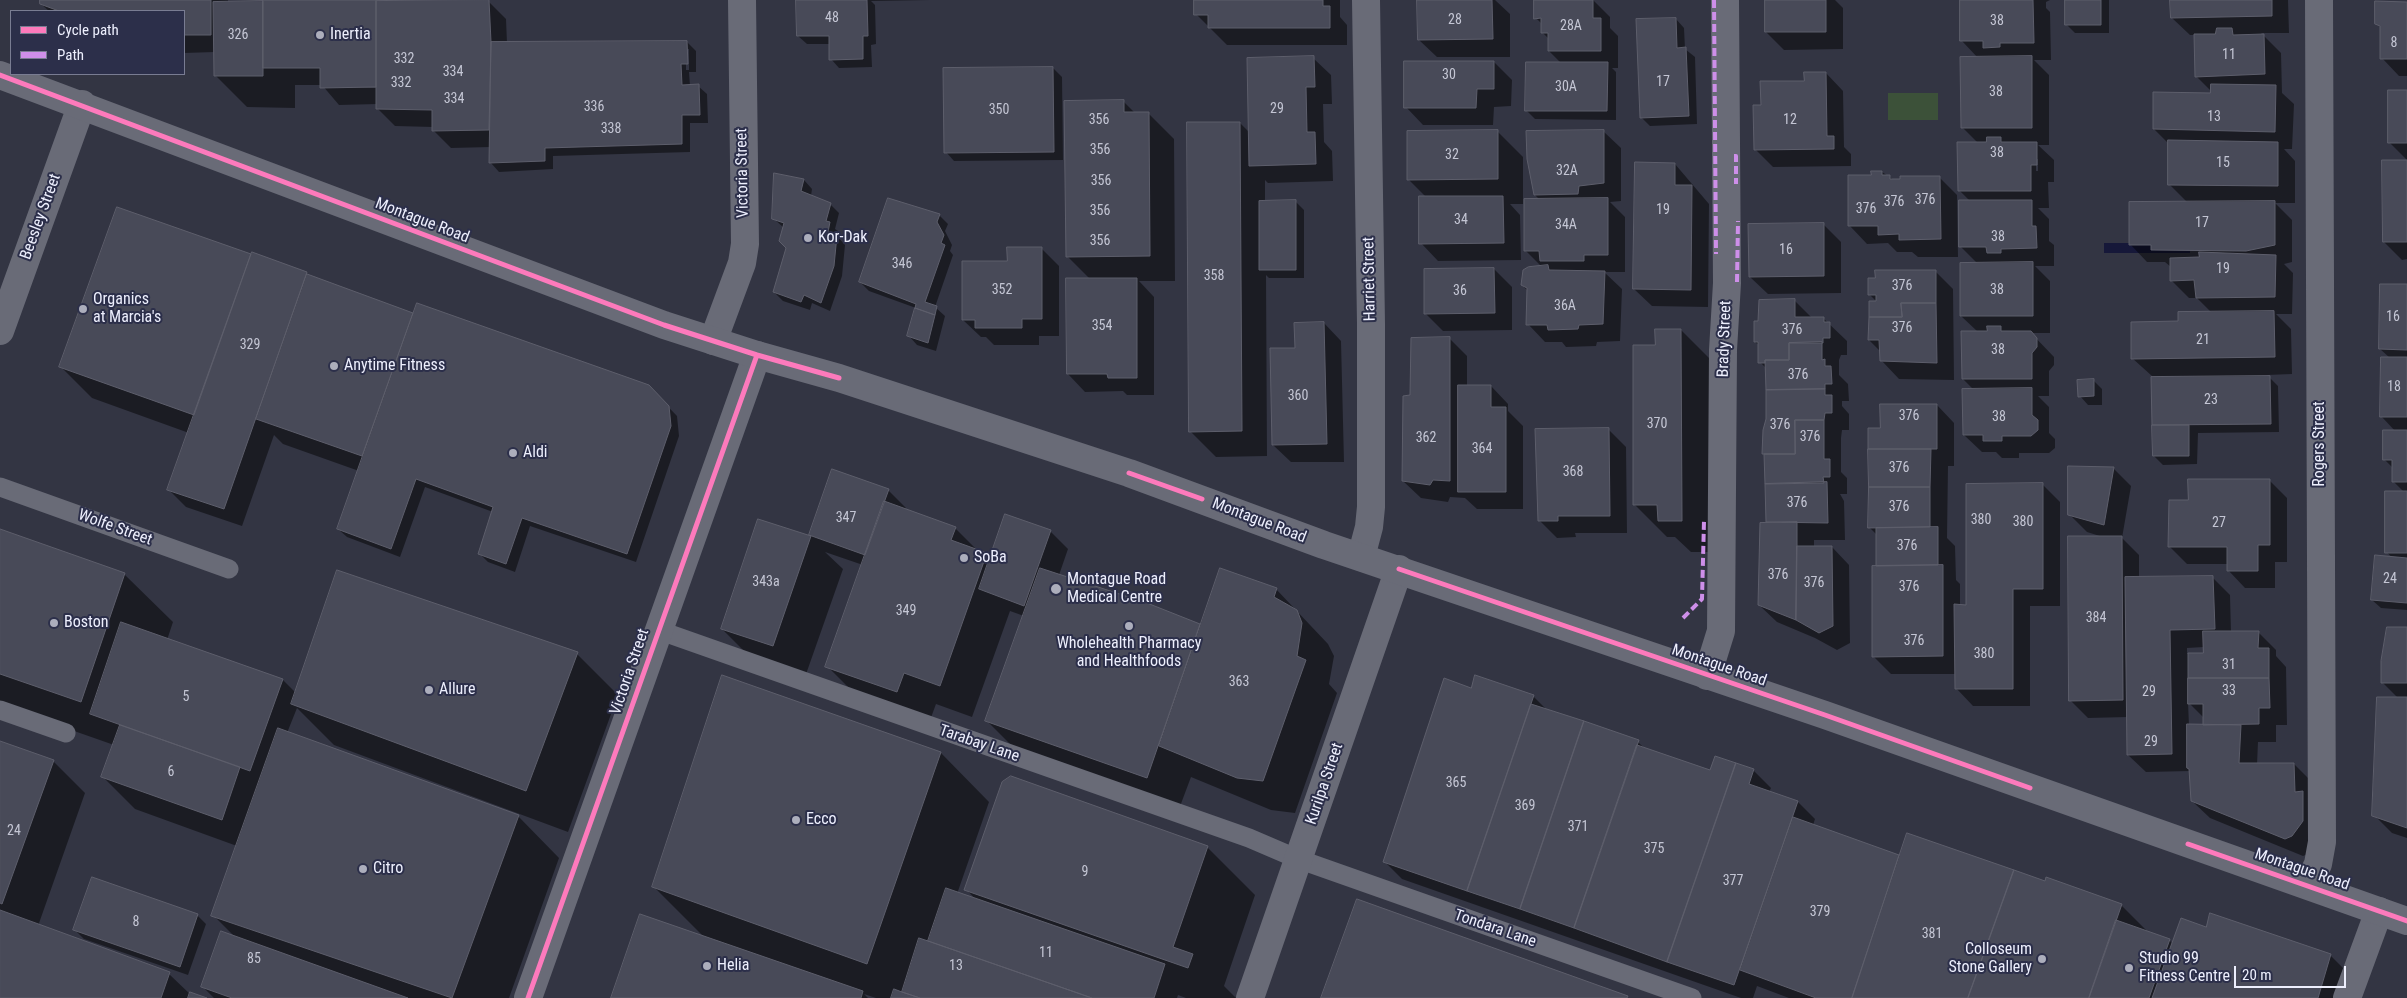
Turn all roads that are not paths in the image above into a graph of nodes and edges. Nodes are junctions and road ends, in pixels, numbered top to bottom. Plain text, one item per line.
1 (742, 0) edge
2 (1366, 0) edge
3 (1725, 0) edge
4 (2319, 0) edge
5 (0, 75) edge
6 (82, 104) junction
7 (0, 331) edge
8 (713, 341) junction
9 (757, 355) junction
10 (0, 486) edge
11 (1361, 556) junction
12 (229, 569) dead end
13 (1399, 569) junction
14 (658, 630) junction
15 (1707, 676) junction
16 (0, 710) edge
17 (66, 733) dead end
18 (1298, 859) junction
19 (2308, 885) junction
20 (2378, 911) junction
21 (2407, 921) edge
22 (528, 998) edge
23 (1250, 998) edge
24 (1692, 998) edge
25 (2347, 998) edge

1 - 8 street, Victoria Street
2 - 11 street, Harriet Street
3 - 15 street, Brady Street
4 - 19 street, Rogers Street
5 - 6 street, Montague Road
6 - 7 street, Beesley Street
6 - 8 street, Montague Road
8 - 9 street, Montague Road
9 - 11 street, Montague Road
9 - 14 street, Victoria Street
10 - 12 lane, Wolfe Street
11 - 13 street, Montague Road
13 - 15 street, Montague Road
13 - 18 street, Kurilpa Street
14 - 18 lane, Tarabay Lane
14 - 22 street, Victoria Street
15 - 19 street, Montague Road
16 - 17 lane
18 - 23 street, Kurilpa Street
18 - 24 lane, Tondara Lane
19 - 20 street, Montague Road
20 - 21 street, Montague Road
20 - 25 street

